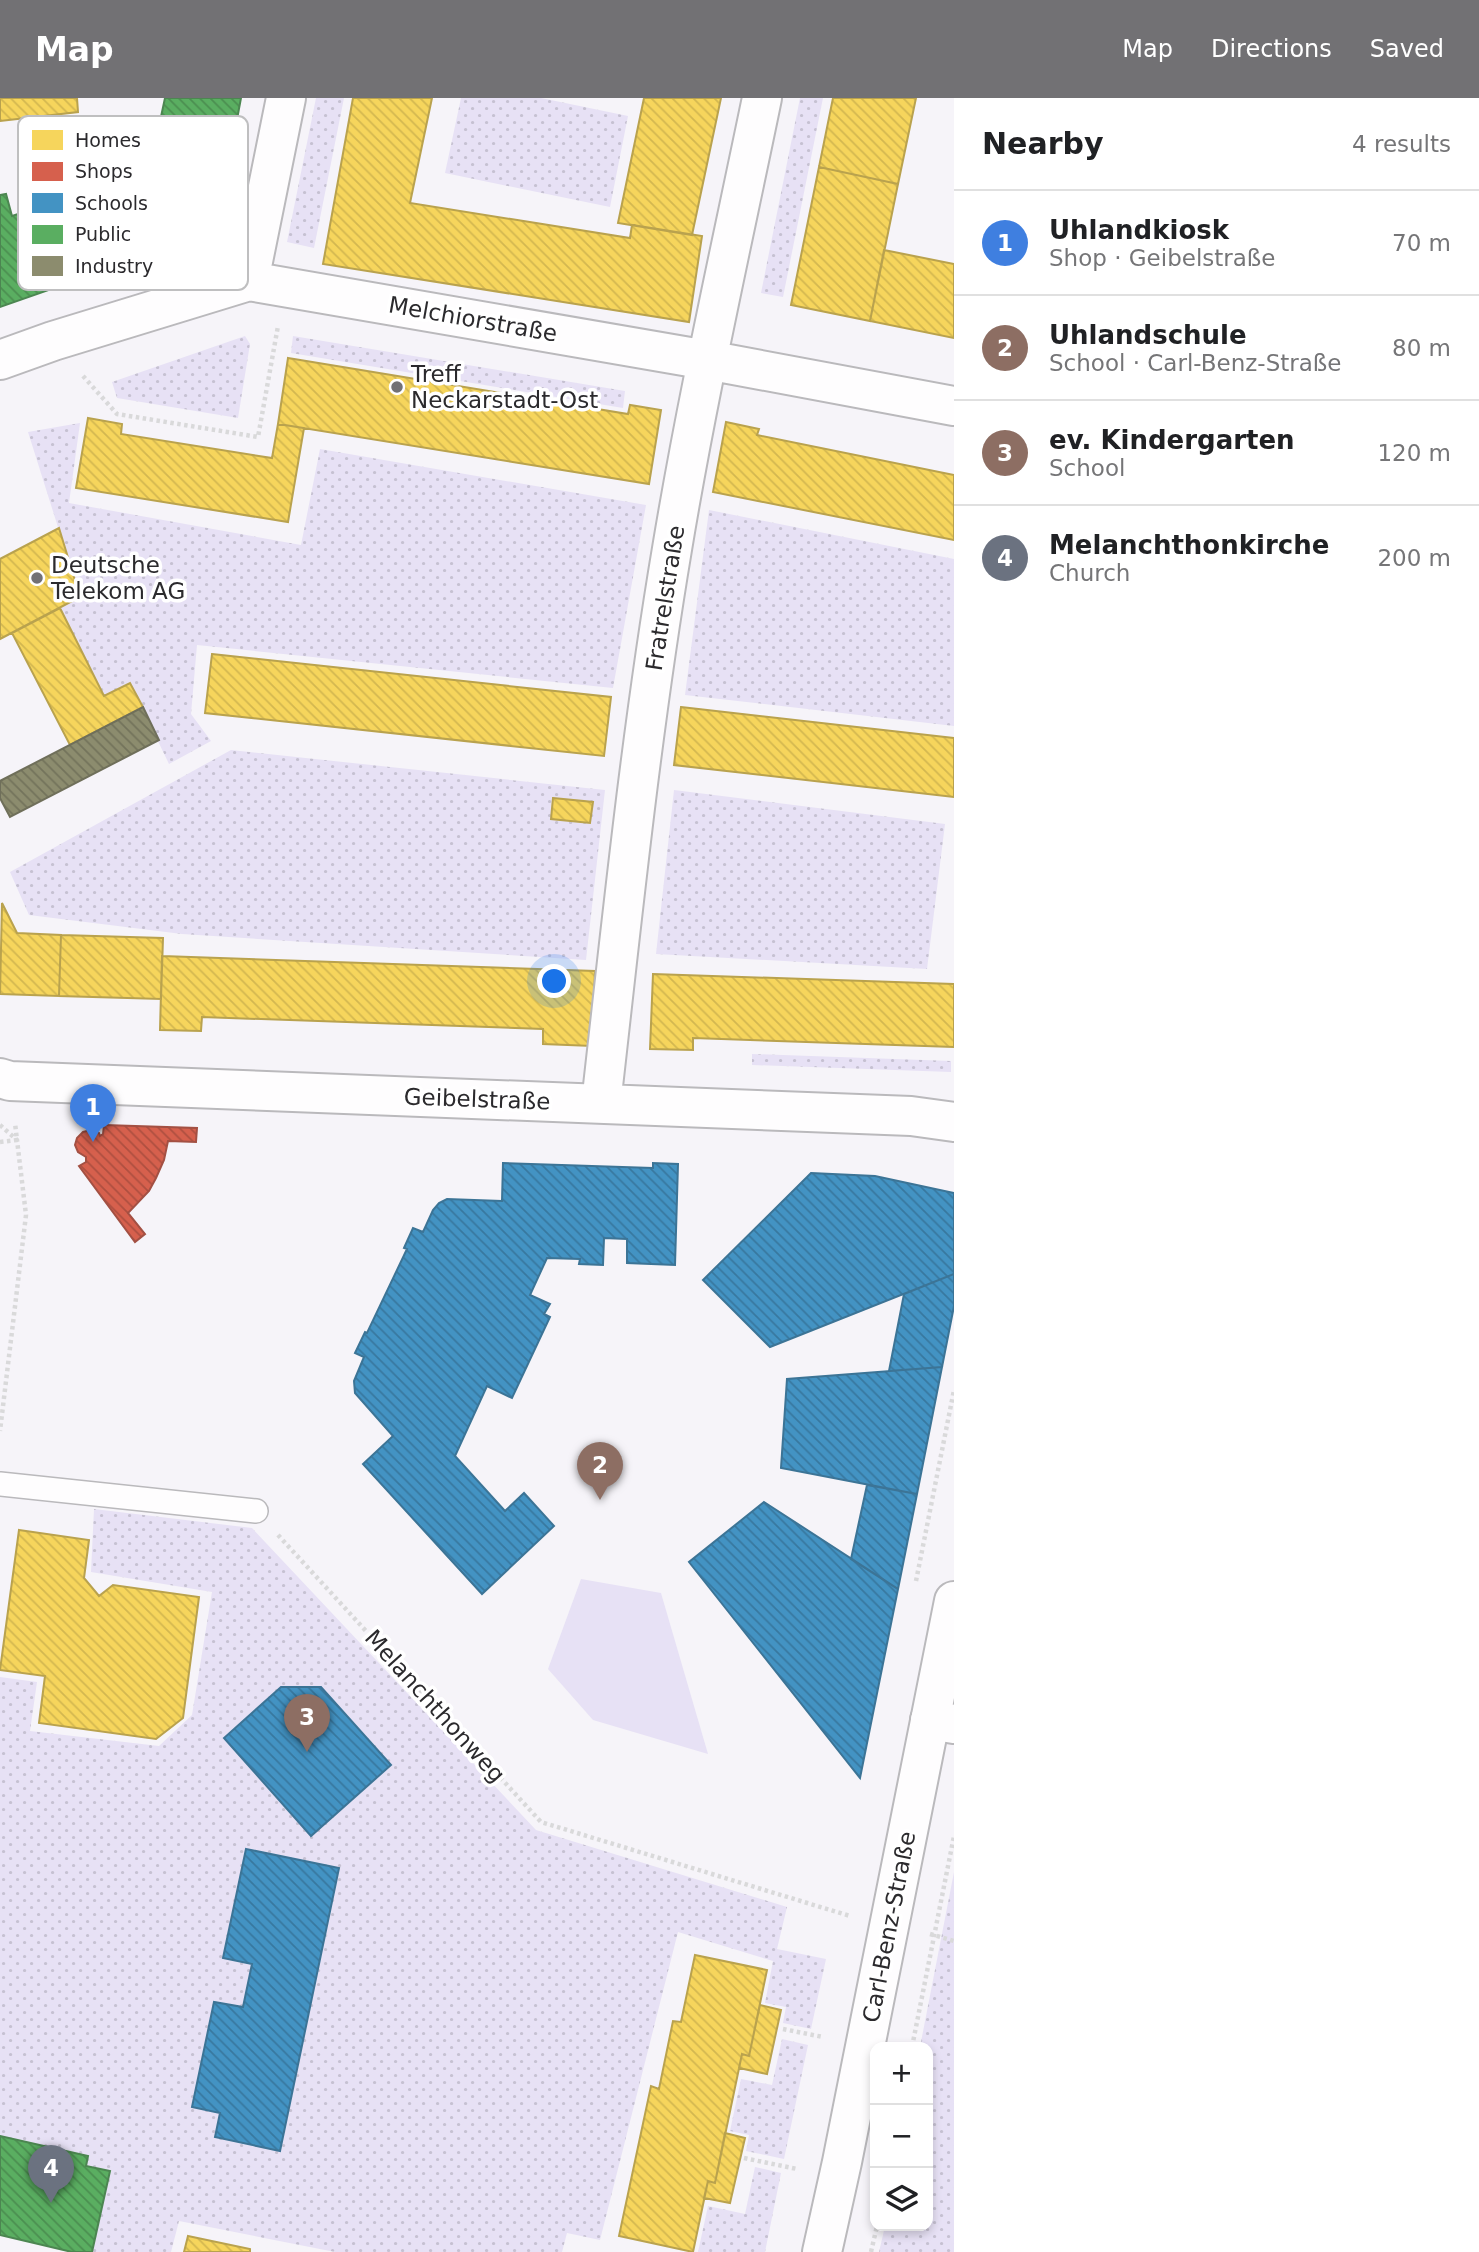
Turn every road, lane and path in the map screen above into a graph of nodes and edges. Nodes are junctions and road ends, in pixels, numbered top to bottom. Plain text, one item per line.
1 (286, 98) edge
2 (762, 98) edge
3 (267, 284) junction
4 (248, 289) edge
5 (244, 290) edge
6 (52, 341) junction
7 (0, 360) edge
8 (707, 360) junction
9 (954, 406) edge
10 (0, 1078) edge
11 (601, 1104) junction
12 (954, 1122) edge
13 (0, 1125) edge
14 (0, 1431) edge
15 (0, 1484) edge
16 (257, 1511) joint
17 (954, 1601) edge
18 (942, 1722) edge
19 (954, 1836) edge
20 (890, 1924) junction
21 (783, 2029) dead end
22 (824, 2038) dead end
23 (913, 2042) edge
24 (744, 2158) dead end
25 (798, 2169) dead end
26 (876, 2231) edge
27 (822, 2252) edge
28 (871, 2252) edge

1 - 3 street
2 - 8 street, Fratrelstraße
3 - 4 street, Melchiorstraße
3 - 6 path
3 - 8 street, Melchiorstraße
5 - 6 street, Melchiorstraße
6 - 7 street, Melchiorstraße
8 - 9 street, Melchiorstraße
8 - 11 street, Fratrelstraße
10 - 11 street, Geibelstraße
11 - 12 street, Geibelstraße
13 - 14 path
15 - 16 lane
16 - 20 path, Melanchthonweg
17 - 18 street, Carl-Benz-Straße
18 - 20 street, Carl-Benz-Straße
19 - 23 path
20 - 27 street, Carl-Benz-Straße
21 - 22 path
24 - 25 path
26 - 28 path

